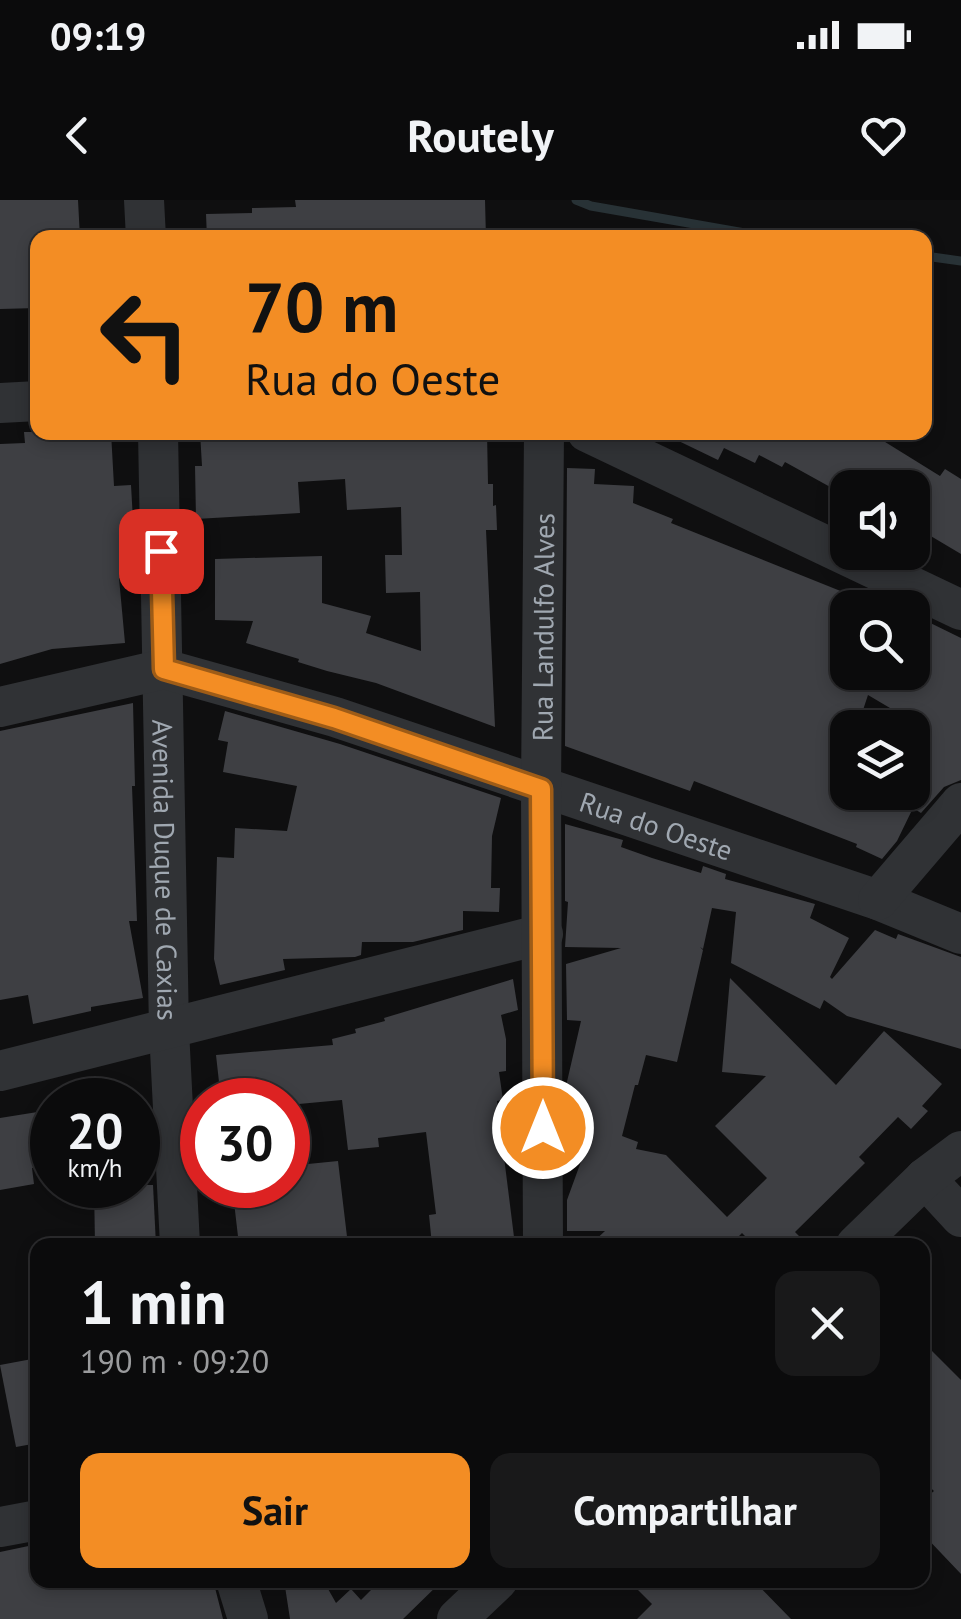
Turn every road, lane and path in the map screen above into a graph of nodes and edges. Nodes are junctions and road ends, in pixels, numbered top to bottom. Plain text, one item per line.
1 (144, 200) edge
2 (146, 230) edge
3 (30, 401) edge
4 (0, 403) edge
5 (158, 440) edge
6 (544, 440) edge
7 (604, 440) edge
8 (961, 610) edge
9 (164, 669) junction
10 (0, 707) edge
11 (541, 789) junction
12 (961, 803) edge
13 (878, 900) junction
14 (543, 934) junction
15 (961, 934) edge
16 (170, 1030) junction
17 (0, 1071) edge
18 (961, 1151) edge
19 (925, 1178) junction
20 (961, 1217) edge
21 (180, 1238) edge
22 (543, 1238) edge
23 (863, 1238) edge
24 (30, 1521) edge
25 (0, 1527) edge
26 (238, 1588) edge
27 (490, 1588) edge
28 (248, 1619) edge
29 (457, 1619) edge

1 - 2 street
3 - 4 street
5 - 9 street, Avenida Duque de Caxias
6 - 11 street, Rua Landulfo Alves
7 - 8 street
9 - 10 street, Rua do Oeste
9 - 11 street, Rua do Oeste
9 - 16 street, Avenida Duque de Caxias
11 - 13 street, Rua do Oeste
11 - 14 street, Rua Landulfo Alves
12 - 13 street
13 - 15 street, Rua do Oeste
14 - 16 street
14 - 22 street, Rua Landulfo Alves
16 - 17 street
16 - 21 street, Avenida Duque de Caxias
18 - 19 street
19 - 20 street
19 - 23 street
24 - 25 street
26 - 28 street
27 - 29 street

